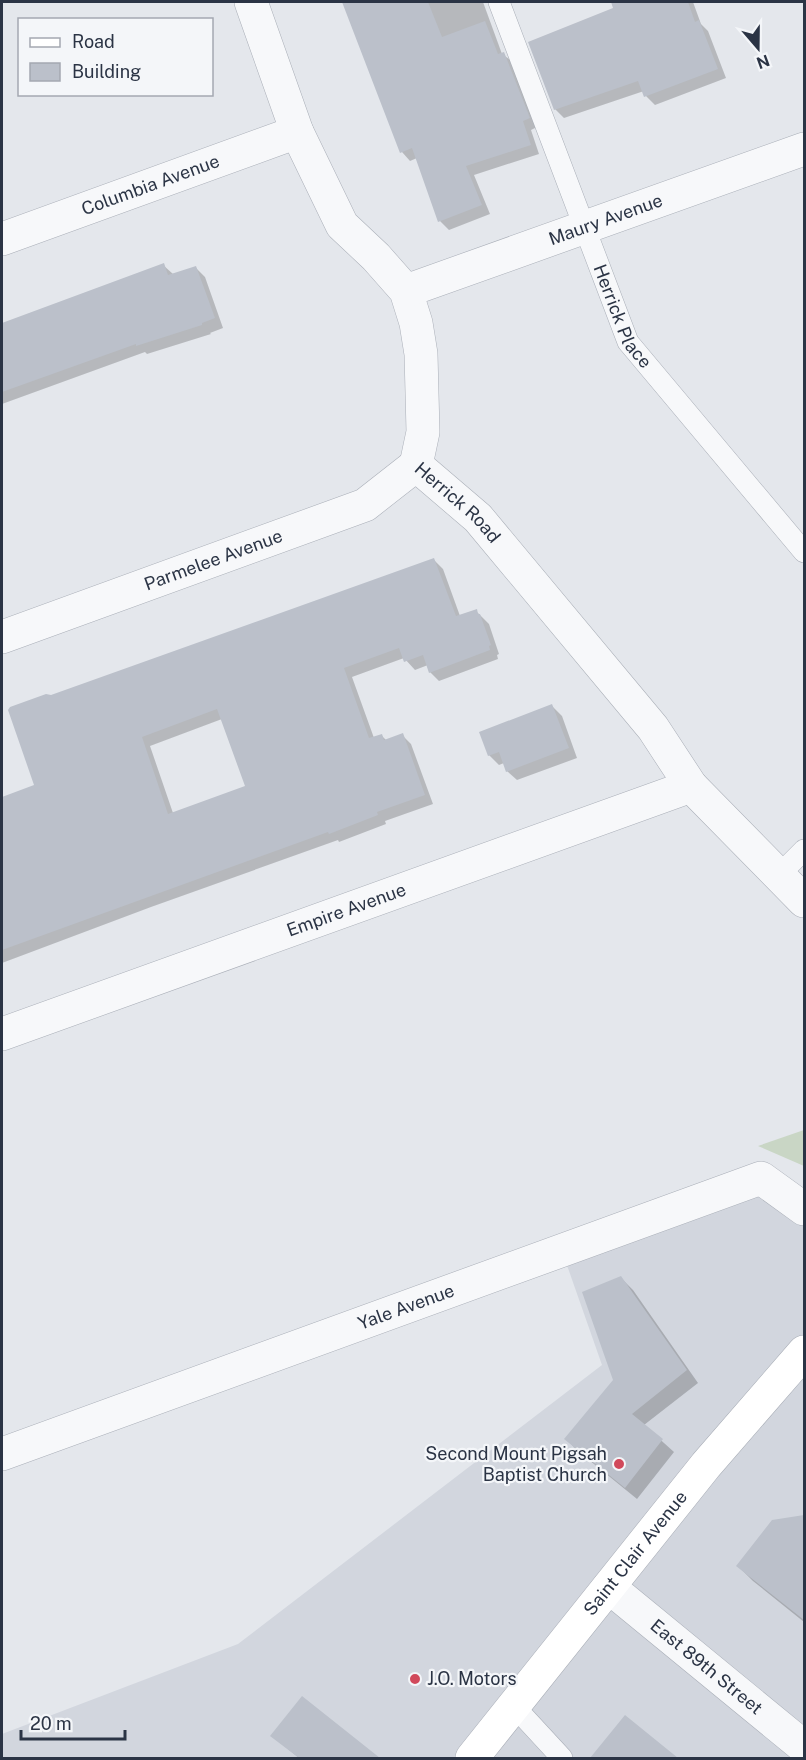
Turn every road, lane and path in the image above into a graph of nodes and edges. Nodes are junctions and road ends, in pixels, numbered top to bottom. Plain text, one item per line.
1 (251, 2) edge
2 (499, 2) edge
3 (297, 132) junction
4 (804, 149) edge
5 (585, 229) junction
6 (2, 239) edge
7 (406, 291) junction
8 (416, 465) junction
9 (804, 552) edge
10 (2, 637) edge
11 (691, 786) junction
12 (804, 850) edge
13 (780, 874) junction
14 (804, 901) edge
15 (2, 1034) edge
16 (804, 1209) edge
17 (804, 1352) edge
18 (2, 1454) edge
19 (609, 1587) junction
20 (514, 1706) junction
21 (804, 1748) edge
22 (472, 1758) edge
23 (562, 1758) edge

1 - 3 street, Herrick Road
2 - 5 lane, Herrick Place
3 - 6 street, Columbia Avenue
3 - 7 street, Herrick Road
4 - 5 street, Maury Avenue
5 - 7 street, Maury Avenue
5 - 9 lane, Herrick Place
7 - 8 street, Herrick Road
8 - 10 street, Parmelee Avenue
8 - 11 street, Herrick Road
11 - 13 street, Herrick Road
11 - 15 street, Empire Avenue
12 - 13 lane
13 - 14 street, Herrick Road
16 - 18 street, Yale Avenue
17 - 19 main road, Saint Clair Avenue
19 - 20 main road, Saint Clair Avenue
19 - 21 street, East 89th Street
20 - 22 main road, Saint Clair Avenue
20 - 23 lane

